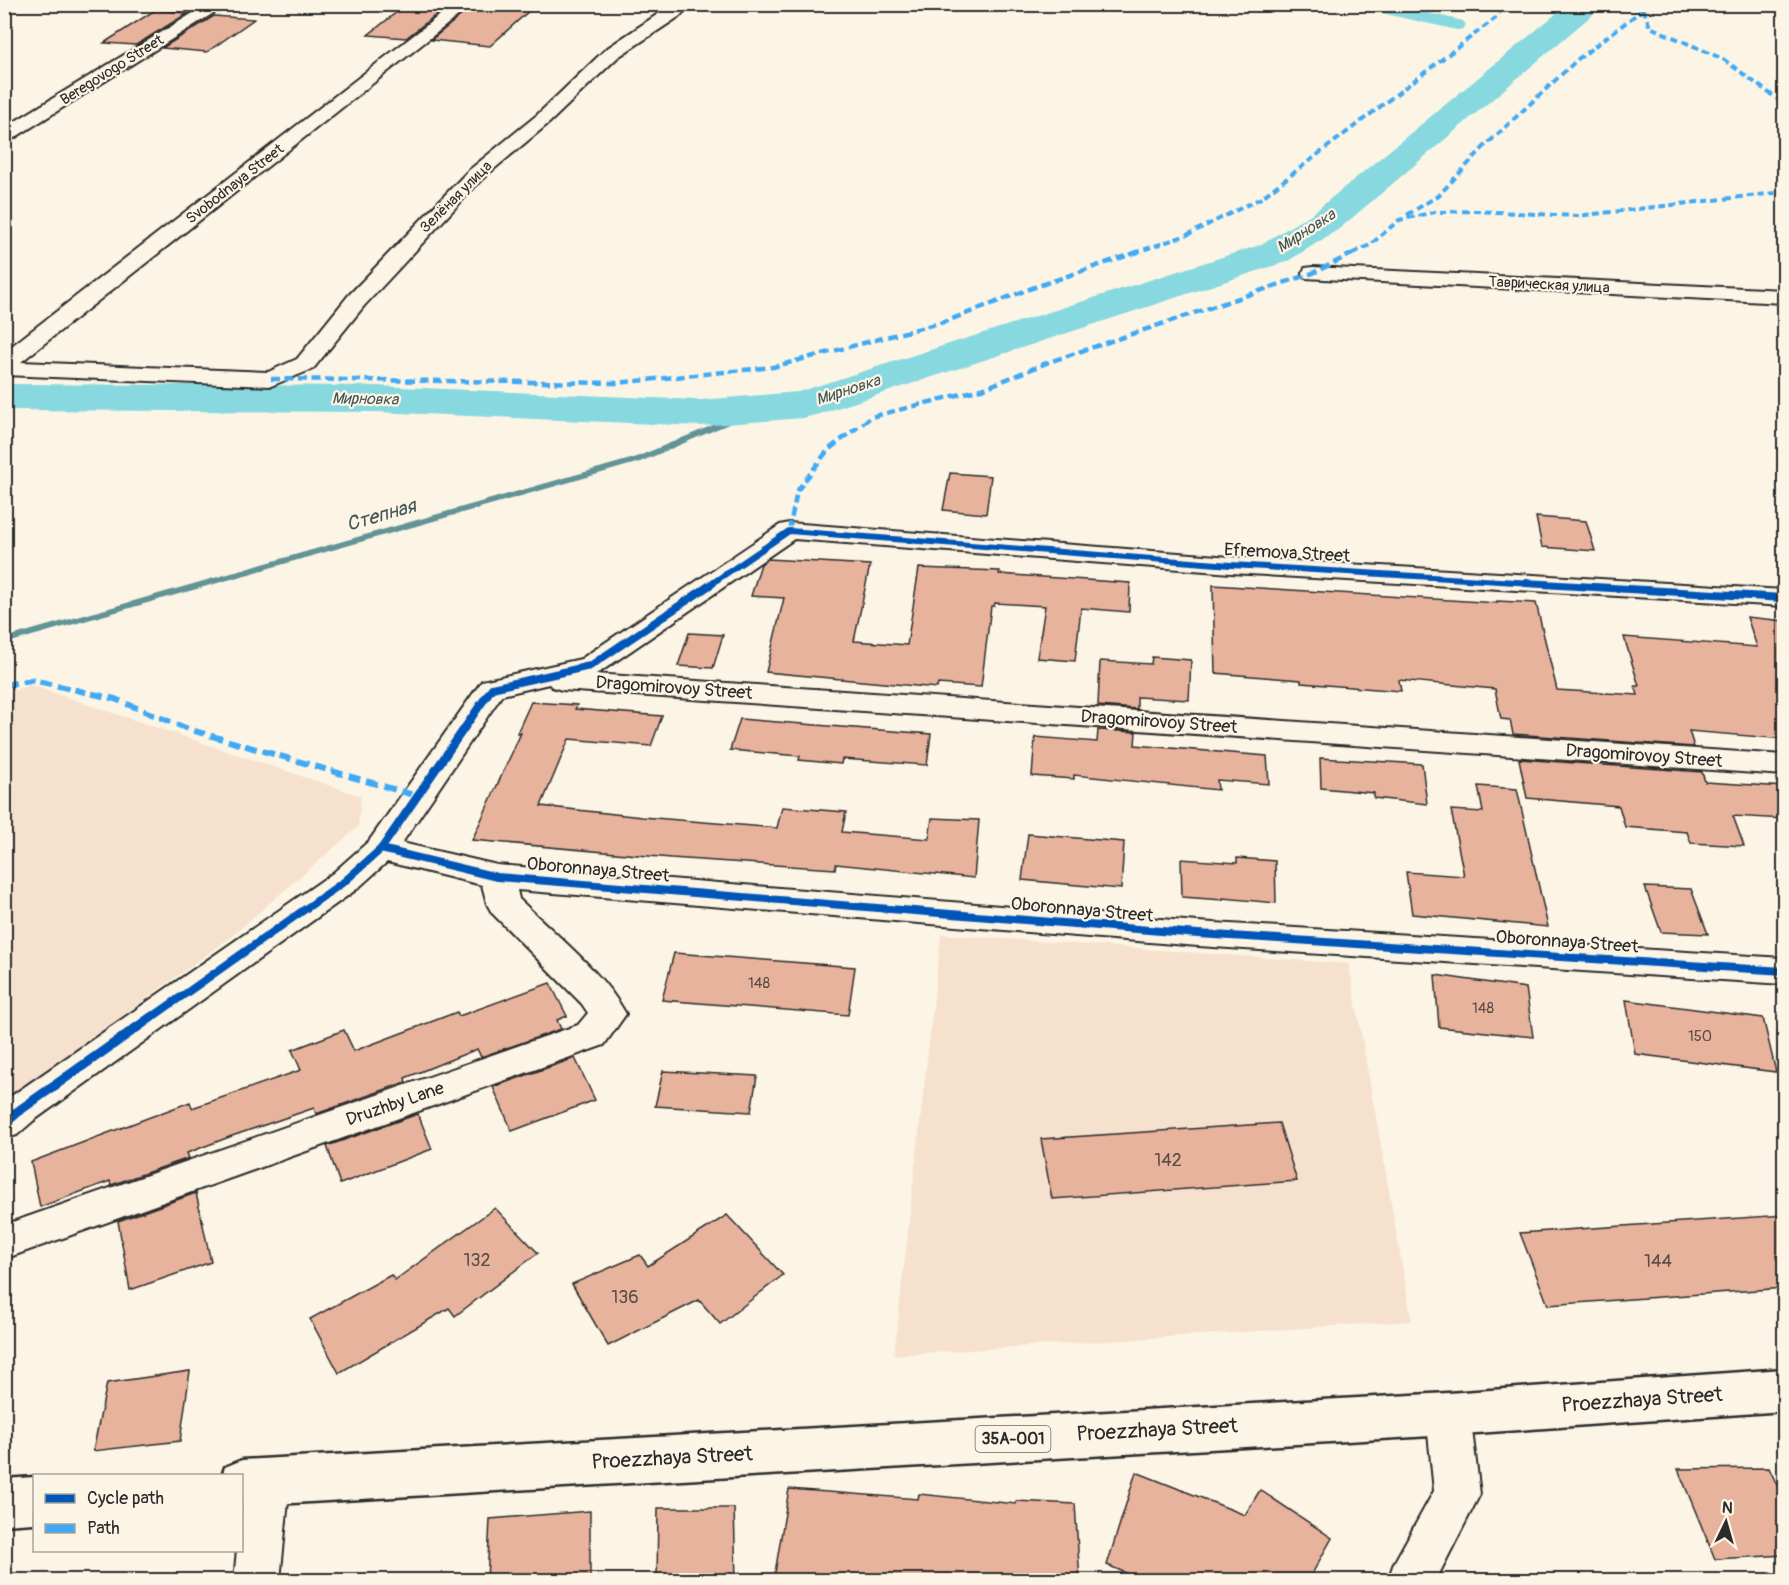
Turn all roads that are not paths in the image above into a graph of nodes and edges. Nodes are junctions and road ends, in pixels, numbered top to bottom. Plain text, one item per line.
1 (220, 4) edge
2 (465, 4) edge
3 (683, 4) edge
4 (4, 136) edge
5 (1313, 273) dead end
6 (1785, 297) edge
7 (4, 366) edge
8 (1785, 598) edge
9 (534, 679) junction
10 (1785, 765) edge
11 (381, 849) junction
12 (497, 877) junction
13 (1785, 971) edge
14 (4, 1124) edge
15 (4, 1242) edge
16 (1785, 1389) edge
17 (1448, 1414) junction
18 (254, 1482) edge
19 (33, 1500) edge
20 (4, 1502) edge
21 (257, 1581) edge
22 (1412, 1581) edge

1 - 4 street, Beregovogo Street
2 - 7 street, Svobodnaya Street
3 - 7 street, Зелёная улица
5 - 6 street, Таврическая улица
8 - 9 street, Efremova Street
9 - 10 street, Dragomirovoy Street
9 - 11 street
11 - 12 street, Oboronnaya Street
11 - 14 street
12 - 13 street, Oboronnaya Street
12 - 15 street, Druzhby Lane
16 - 17 highway, Proezzhaya Street / 35А-001
17 - 18 highway, Proezzhaya Street / 35А-001
17 - 22 street
18 - 21 street
19 - 20 highway

